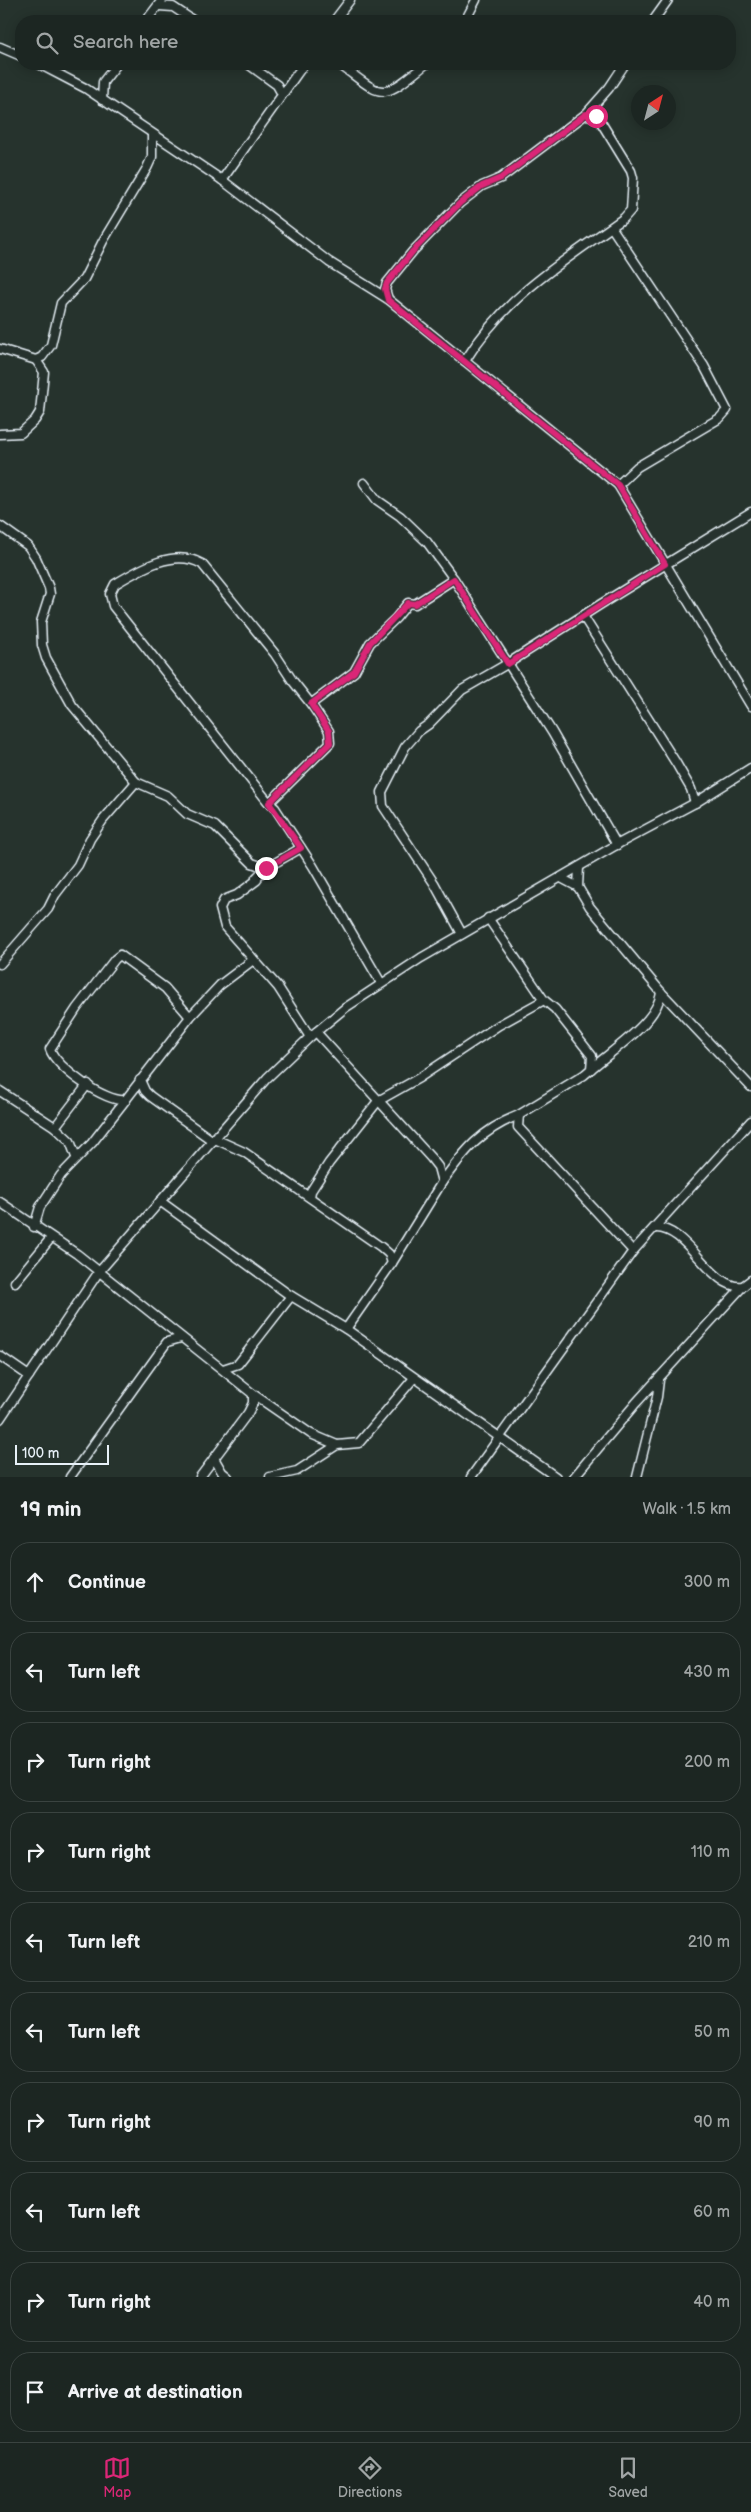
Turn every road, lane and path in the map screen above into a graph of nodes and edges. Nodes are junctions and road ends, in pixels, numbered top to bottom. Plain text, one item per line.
1 (350, 0) edge
2 (476, 0) edge
3 (668, 0) edge
4 (160, 3) edge
5 (169, 3) edge
6 (151, 15) edge
7 (186, 15) edge
8 (339, 15) edge
9 (468, 15) edge
10 (657, 15) edge
11 (0, 47) edge
12 (15, 53) edge
13 (50, 70) edge
14 (112, 70) edge
15 (256, 70) edge
16 (300, 70) edge
17 (347, 70) edge
18 (418, 70) edge
19 (621, 70) edge
20 (103, 82) junction
21 (87, 90) junction
22 (282, 94) junction
23 (102, 100) junction
24 (586, 114) junction
25 (152, 134) junction
26 (222, 180) junction
27 (612, 228) junction
28 (388, 300) junction
29 (0, 350) edge
30 (36, 360) junction
31 (465, 361) junction
32 (0, 434) edge
33 (364, 483) dead end
34 (618, 485) junction
35 (751, 512) edge
36 (0, 526) edge
37 (665, 564) junction
38 (454, 579) junction
39 (583, 616) junction
40 (508, 664) junction
41 (311, 704) junction
42 (751, 706) edge
43 (751, 768) edge
44 (136, 782) junction
45 (269, 803) junction
46 (695, 803) junction
47 (617, 844) junction
48 (301, 848) junction
49 (580, 867) junction
50 (266, 868) junction
51 (561, 878) junction
52 (578, 887) junction
53 (488, 918) junction
54 (462, 934) junction
55 (253, 960) junction
56 (0, 964) edge
57 (382, 983) junction
58 (661, 992) junction
59 (544, 1000) junction
60 (672, 1004) junction
61 (658, 1008) junction
62 (190, 1016) junction
63 (313, 1034) junction
64 (592, 1056) junction
65 (602, 1059) junction
66 (591, 1069) junction
67 (140, 1080) junction
68 (88, 1084) junction
69 (751, 1087) edge
70 (0, 1091) edge
71 (132, 1091) junction
72 (145, 1092) junction
73 (109, 1099) junction
74 (126, 1100) junction
75 (378, 1101) junction
76 (115, 1113) junction
77 (519, 1114) junction
78 (505, 1121) junction
79 (751, 1121) edge
80 (518, 1127) junction
81 (55, 1128) junction
82 (214, 1140) junction
83 (76, 1157) junction
84 (442, 1182) junction
85 (308, 1194) junction
86 (160, 1201) junction
87 (0, 1202) edge
88 (34, 1227) junction
89 (655, 1228) junction
90 (51, 1238) junction
91 (633, 1251) junction
92 (392, 1263) junction
93 (98, 1272) junction
94 (751, 1280) edge
95 (15, 1282) dead end
96 (743, 1286) junction
97 (291, 1296) junction
98 (166, 1326) junction
99 (346, 1329) junction
100 (181, 1338) junction
101 (167, 1342) junction
102 (0, 1356) edge
103 (223, 1369) junction
104 (28, 1376) junction
105 (414, 1378) junction
106 (659, 1380) junction
107 (253, 1394) junction
108 (0, 1419) edge
109 (500, 1437) junction
110 (337, 1445) junction
111 (214, 1458) junction
112 (70, 1477) edge
113 (200, 1477) edge
114 (228, 1477) edge
115 (270, 1477) edge
116 (471, 1477) edge
117 (556, 1477) edge
118 (574, 1477) edge
119 (637, 1477) edge

1 - 8 street
2 - 9 street
3 - 10 street
4 - 5 street
4 - 6 street
5 - 7 street
11 - 12 street
13 - 21 street
14 - 20 street
15 - 22 street
16 - 22 street
17 - 18 street
19 - 24 street
20 - 21 street
20 - 23 street
21 - 23 street
22 - 26 street
23 - 25 street
24 - 27 street
24 - 28 street
25 - 26 street
25 - 30 street
26 - 28 street
27 - 31 street
27 - 34 street
28 - 31 street
29 - 30 street
30 - 32 street
31 - 34 street
33 - 38 street
34 - 37 street
35 - 37 street
36 - 44 street
37 - 39 street
37 - 42 street
38 - 40 street
38 - 41 street
39 - 40 street
39 - 46 street
40 - 47 street
40 - 54 street
41 - 45 street
41 - 45 street
43 - 46 street
44 - 50 street
44 - 56 street
45 - 48 street
46 - 47 street
47 - 49 street
48 - 50 street
48 - 57 street
49 - 51 street
49 - 52 street
50 - 55 street
51 - 52 street
51 - 53 street
52 - 58 street
53 - 54 street
53 - 59 street
54 - 57 street
55 - 62 street
55 - 63 street
57 - 63 street
58 - 60 street
58 - 61 street
59 - 64 street
59 - 75 street
60 - 61 street
60 - 69 street
61 - 65 street
62 - 67 street
62 - 68 street
63 - 75 street
63 - 82 street
64 - 65 street
64 - 66 street
65 - 66 street
66 - 77 street
67 - 71 street
67 - 72 street
68 - 73 street
68 - 81 street
70 - 81 street
71 - 72 street
71 - 74 street
72 - 82 street
73 - 74 street
73 - 76 street
74 - 76 street
75 - 84 street
75 - 85 street
76 - 83 street
77 - 78 street
77 - 80 street
78 - 80 street
78 - 84 street
79 - 89 street
80 - 91 street
81 - 83 street
82 - 85 street
82 - 86 street
83 - 88 street
84 - 92 street
85 - 92 street
86 - 93 street
86 - 97 street
87 - 88 street
88 - 90 street
89 - 91 street
89 - 96 street
90 - 93 street
90 - 95 street
91 - 109 street
92 - 99 street
93 - 98 street
93 - 104 street
94 - 96 street
96 - 106 street
97 - 99 street
97 - 103 street
98 - 100 street
98 - 101 street
99 - 105 street
100 - 101 street
100 - 103 street
101 - 112 street
102 - 104 street
103 - 107 street
104 - 108 street
105 - 109 street
105 - 110 street
106 - 118 street
106 - 119 street
107 - 110 street
107 - 111 street
109 - 116 street
109 - 117 street
110 - 115 street
111 - 113 street
111 - 114 street

